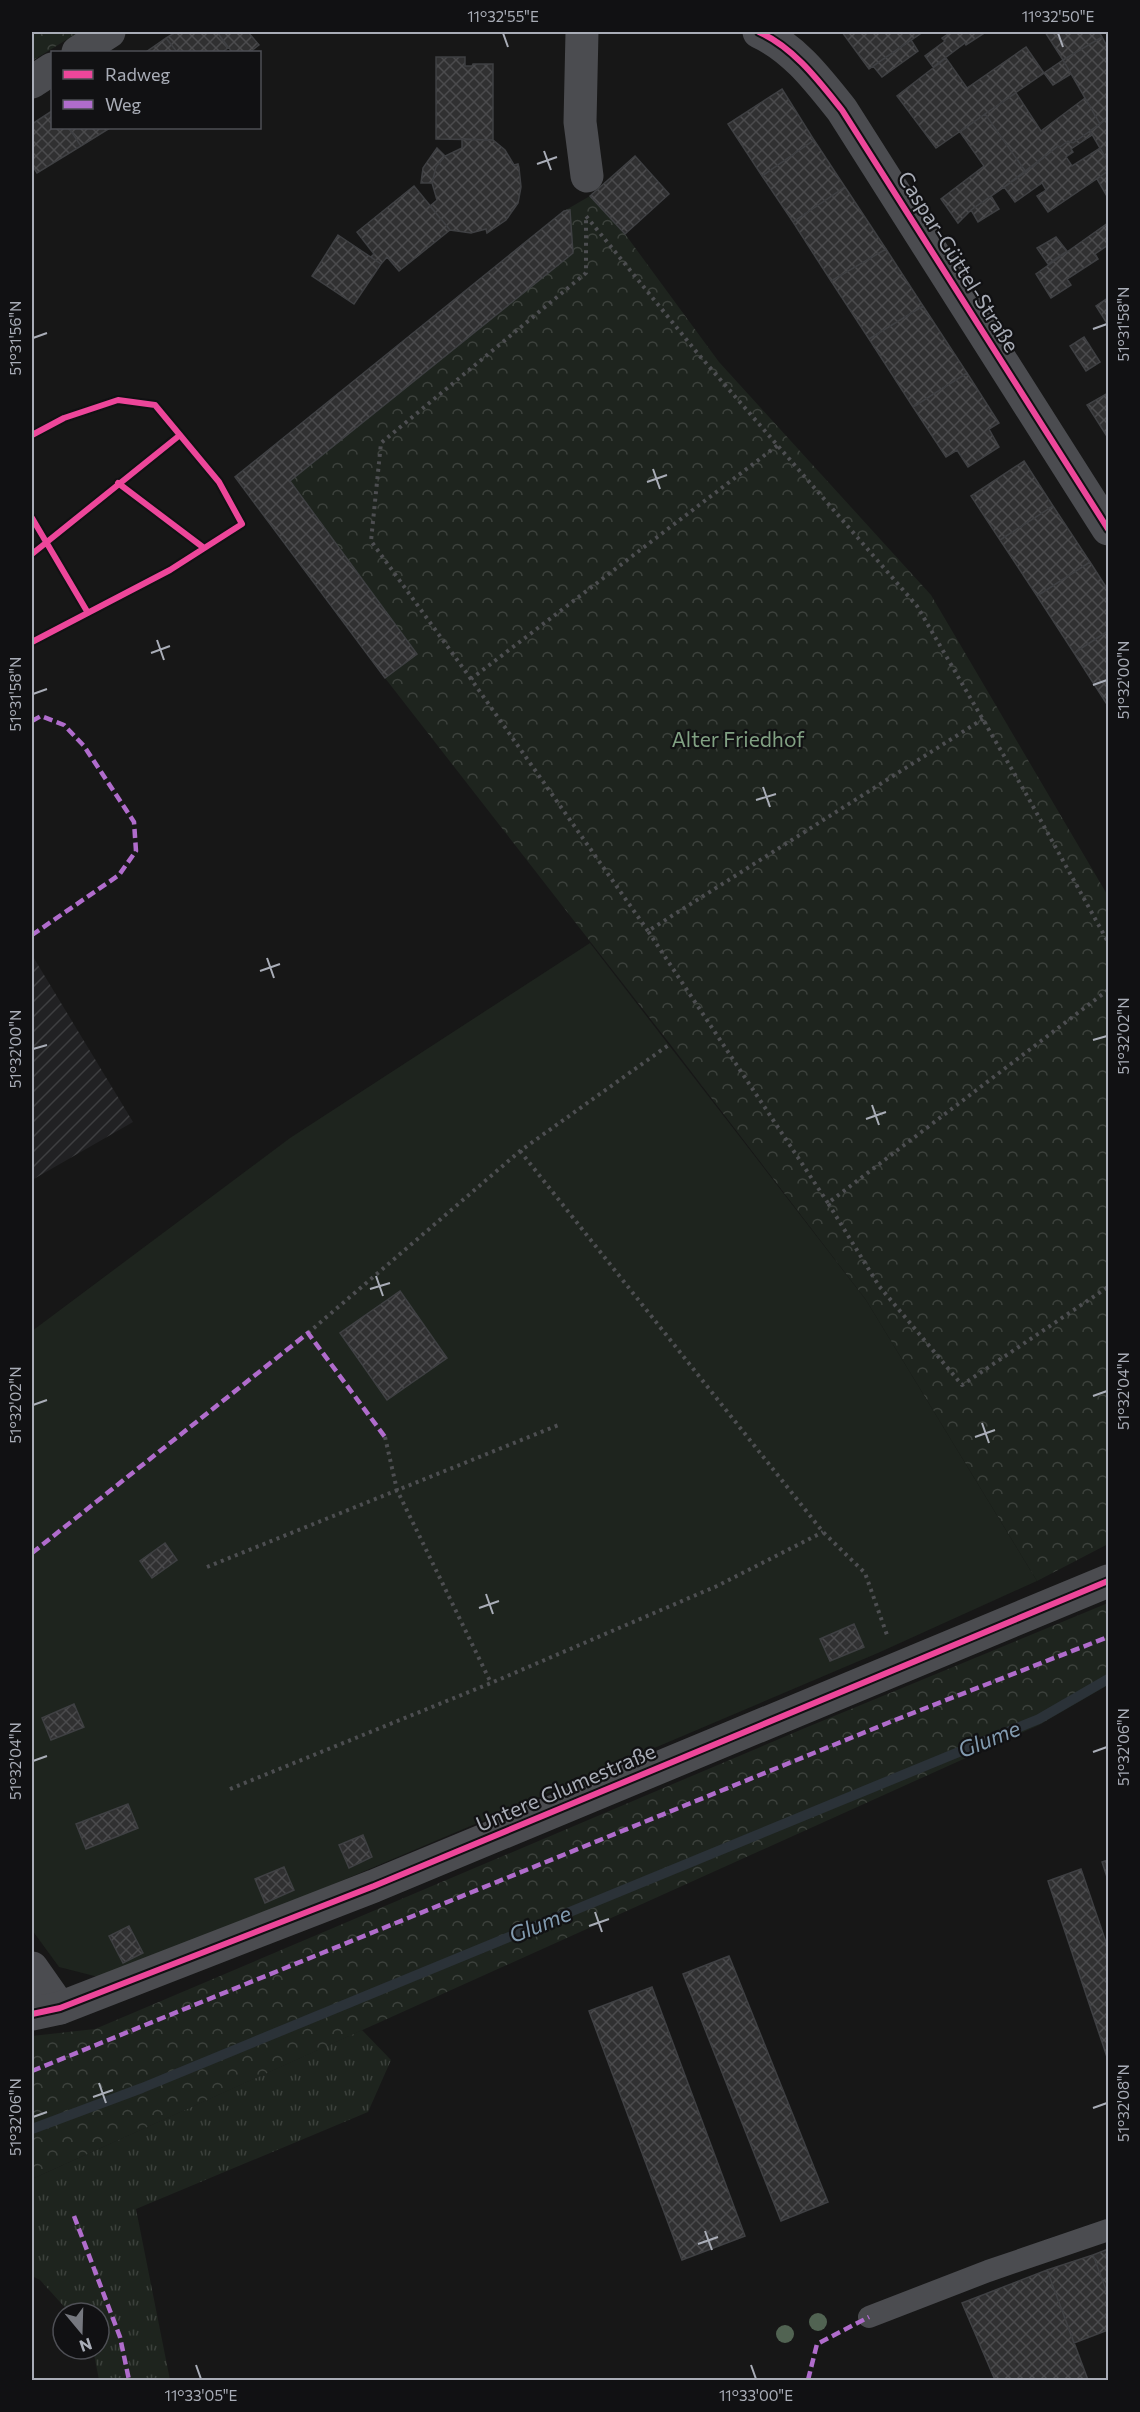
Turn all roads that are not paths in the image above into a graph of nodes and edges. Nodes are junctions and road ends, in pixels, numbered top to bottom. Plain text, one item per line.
1 (109, 32) edge
2 (582, 32) edge
3 (759, 32) edge
4 (80, 51) edge
5 (51, 70) edge
6 (32, 82) edge
7 (587, 176) dead end
8 (1108, 529) edge
9 (1108, 1581) edge
10 (32, 1968) edge
11 (46, 2011) edge
12 (1108, 2229) edge
13 (869, 2318) dead end

1 - 4 street
2 - 7 street
3 - 8 street, Caspar-Güttel-Straße
5 - 6 street
9 - 11 street, Untere Glumestraße
10 - 11 street
12 - 13 lane

